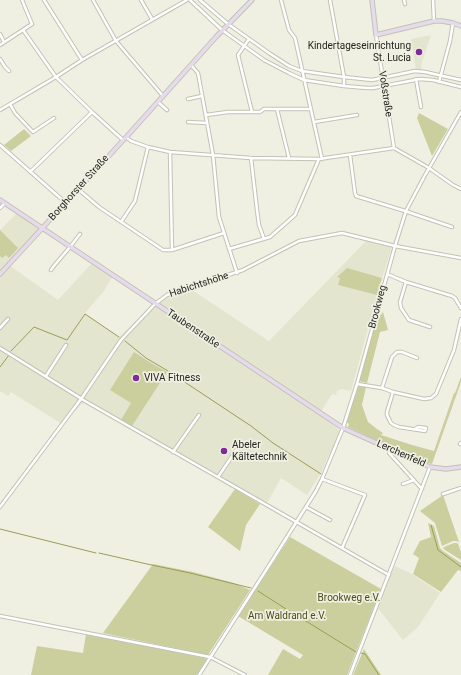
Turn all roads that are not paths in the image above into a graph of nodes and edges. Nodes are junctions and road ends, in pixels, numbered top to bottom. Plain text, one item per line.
1 (22, 0) edge
2 (44, 0) edge
3 (93, 0) edge
4 (141, 0) edge
5 (188, 0) edge
6 (200, 0) edge
7 (252, 0) edge
8 (280, 0) edge
9 (330, 0) edge
10 (372, 0) edge
11 (404, 0) edge
12 (433, 0) edge
13 (405, 4) dead end
14 (152, 19) junction
15 (434, 21) junction
16 (453, 23) junction
17 (228, 24) junction
18 (461, 26) edge
19 (23, 30) junction
20 (222, 30) junction
21 (0, 34) edge
22 (376, 35) junction
23 (249, 40) junction
24 (116, 41) junction
25 (4, 42) junction
26 (0, 45) edge
27 (245, 46) junction
28 (0, 59) edge
29 (82, 60) junction
30 (191, 65) junction
31 (9, 71) dead end
32 (302, 71) junction
33 (441, 75) junction
34 (56, 77) junction
35 (344, 77) junction
36 (382, 78) junction
37 (416, 79) junction
38 (304, 80) junction
39 (461, 80) edge
40 (440, 82) junction
41 (344, 86) junction
42 (383, 86) junction
43 (461, 87) edge
44 (163, 96) junction
45 (202, 96) junction
46 (188, 99) dead end
47 (158, 102) junction
48 (10, 104) junction
49 (421, 106) dead end
50 (277, 108) junction
51 (311, 109) junction
52 (0, 110) edge
53 (167, 110) dead end
54 (92, 112) junction
55 (252, 112) junction
56 (461, 112) edge
57 (206, 115) junction
58 (357, 115) dead end
59 (54, 118) dead end
60 (188, 122) dead end
61 (314, 122) junction
62 (207, 123) junction
63 (125, 139) junction
64 (0, 145) edge
65 (148, 147) junction
66 (394, 148) junction
67 (170, 152) junction
68 (212, 155) junction
69 (350, 155) junction
70 (251, 158) junction
71 (289, 158) junction
72 (321, 159) junction
73 (428, 168) junction
74 (30, 172) junction
75 (78, 189) junction
76 (461, 189) edge
77 (0, 200) edge
78 (5, 203) junction
79 (66, 203) junction
80 (0, 208) edge
81 (406, 211) junction
82 (121, 222) junction
83 (452, 227) dead end
84 (43, 229) junction
85 (224, 233) junction
86 (80, 234) dead end
87 (264, 239) junction
88 (395, 246) junction
89 (70, 247) junction
90 (229, 249) junction
91 (172, 250) junction
92 (461, 258) edge
93 (51, 270) dead end
94 (237, 273) junction
95 (0, 274) edge
96 (387, 274) junction
97 (406, 282) junction
98 (155, 304) junction
99 (461, 308) edge
100 (8, 319) dead end
101 (461, 319) edge
102 (430, 327) dead end
103 (0, 328) edge
104 (66, 344) dead end
105 (0, 348) edge
106 (416, 358) dead end
107 (46, 376) junction
108 (357, 384) junction
109 (382, 388) junction
110 (393, 392) junction
111 (81, 399) junction
112 (199, 415) dead end
113 (343, 428) junction
114 (415, 429) dead end
115 (239, 446) dead end
116 (173, 452) junction
117 (389, 453) dead end
118 (430, 467) junction
119 (461, 467) edge
120 (218, 477) junction
121 (322, 479) junction
122 (414, 480) junction
123 (403, 484) dead end
124 (422, 488) junction
125 (461, 490) edge
126 (443, 494) dead end
127 (306, 507) junction
128 (0, 508) edge
129 (330, 520) dead end
130 (296, 522) junction
131 (342, 548) junction
132 (389, 575) junction
133 (0, 616) edge
134 (210, 657) junction
135 (199, 675) edge
136 (245, 675) edge
137 (350, 675) edge

1 - 19 street
2 - 29 street
3 - 24 street
4 - 14 street
5 - 14 street
5 - 20 street
6 - 17 street
7 - 17 street, Borghorster Straße
8 - 32 street
9 - 35 street
10 - 22 street, Voßstraße
11 - 13 street
12 - 15 street
14 - 24 street
15 - 16 street
15 - 22 street
16 - 18 street
16 - 33 street
17 - 20 street, Borghorster Straße
17 - 23 street
19 - 25 street
19 - 34 street
20 - 27 street
20 - 30 street, Borghorster Straße
21 - 25 street
22 - 36 street, Voßstraße
23 - 27 street
23 - 32 street
24 - 29 street
24 - 44 street
25 - 26 street
27 - 38 street
27 - 55 street
28 - 31 street
29 - 34 street
30 - 44 street, Borghorster Straße
30 - 45 street
32 - 35 street
32 - 38 street
33 - 36 street
33 - 39 street
33 - 40 street
34 - 48 street
34 - 54 street
35 - 36 street
35 - 41 street
36 - 42 street, Voßstraße
37 - 40 street
37 - 42 street
37 - 49 street
38 - 41 street
38 - 51 street
40 - 43 street
41 - 42 street
42 - 66 street, Voßstraße
44 - 47 street, Borghorster Straße
45 - 46 street
45 - 57 street
47 - 53 street
47 - 63 street, Borghorster Straße
48 - 52 street
48 - 59 street
50 - 51 street
50 - 55 street
50 - 71 street
51 - 61 street
54 - 63 street
54 - 74 street
55 - 57 street
56 - 73 street, Brookweg
57 - 62 street
58 - 61 street
60 - 62 street
61 - 72 street
62 - 68 street
63 - 65 street
63 - 75 street, Borghorster Straße
64 - 74 street
65 - 67 street
65 - 82 street
66 - 69 street
66 - 73 street
67 - 68 street
67 - 91 street
68 - 70 street
68 - 85 street
69 - 72 street
69 - 81 street
70 - 71 street
70 - 87 street
71 - 72 street
72 - 87 street
73 - 76 street
73 - 81 street, Brookweg
74 - 79 street
75 - 79 street, Borghorster Straße
75 - 82 street
77 - 78 street, Taubenstraße
78 - 80 street
78 - 84 street, Taubenstraße
79 - 84 street, Borghorster Straße
81 - 83 street
81 - 88 street, Brookweg
82 - 91 street
84 - 89 street, Taubenstraße
84 - 95 street, Borghorster Straße
85 - 90 street
85 - 91 street
86 - 89 street
87 - 90 street
88 - 92 street, Habichtshöhe
88 - 94 street, Habichtshöhe
88 - 96 street, Brookweg
89 - 93 street
89 - 98 street, Taubenstraße
90 - 94 street
94 - 98 street, Habichtshöhe
96 - 97 street
96 - 108 street, Brookweg
97 - 99 street
97 - 102 street
98 - 111 street, Habichtshöhe
98 - 113 street, Taubenstraße
100 - 103 street
101 - 110 street
104 - 107 street
105 - 107 street
106 - 109 street
107 - 111 street
108 - 109 street
108 - 113 street, Brookweg
109 - 110 street
110 - 114 street
111 - 116 street
111 - 128 street, Habichtshöhe
112 - 116 street
113 - 118 street, Lerchenfeld
113 - 121 street, Brookweg
115 - 120 street
116 - 120 street
117 - 122 street
118 - 119 street, Lerchenfeld
118 - 124 street
120 - 130 street
121 - 127 street, Brookweg
121 - 131 street
122 - 123 street
122 - 124 street
124 - 132 street
125 - 126 street
127 - 129 street
127 - 130 street, Brookweg
130 - 131 street
130 - 134 street, Brookweg
131 - 132 street
132 - 137 street
133 - 134 street
134 - 135 street, Brookweg
134 - 136 street

